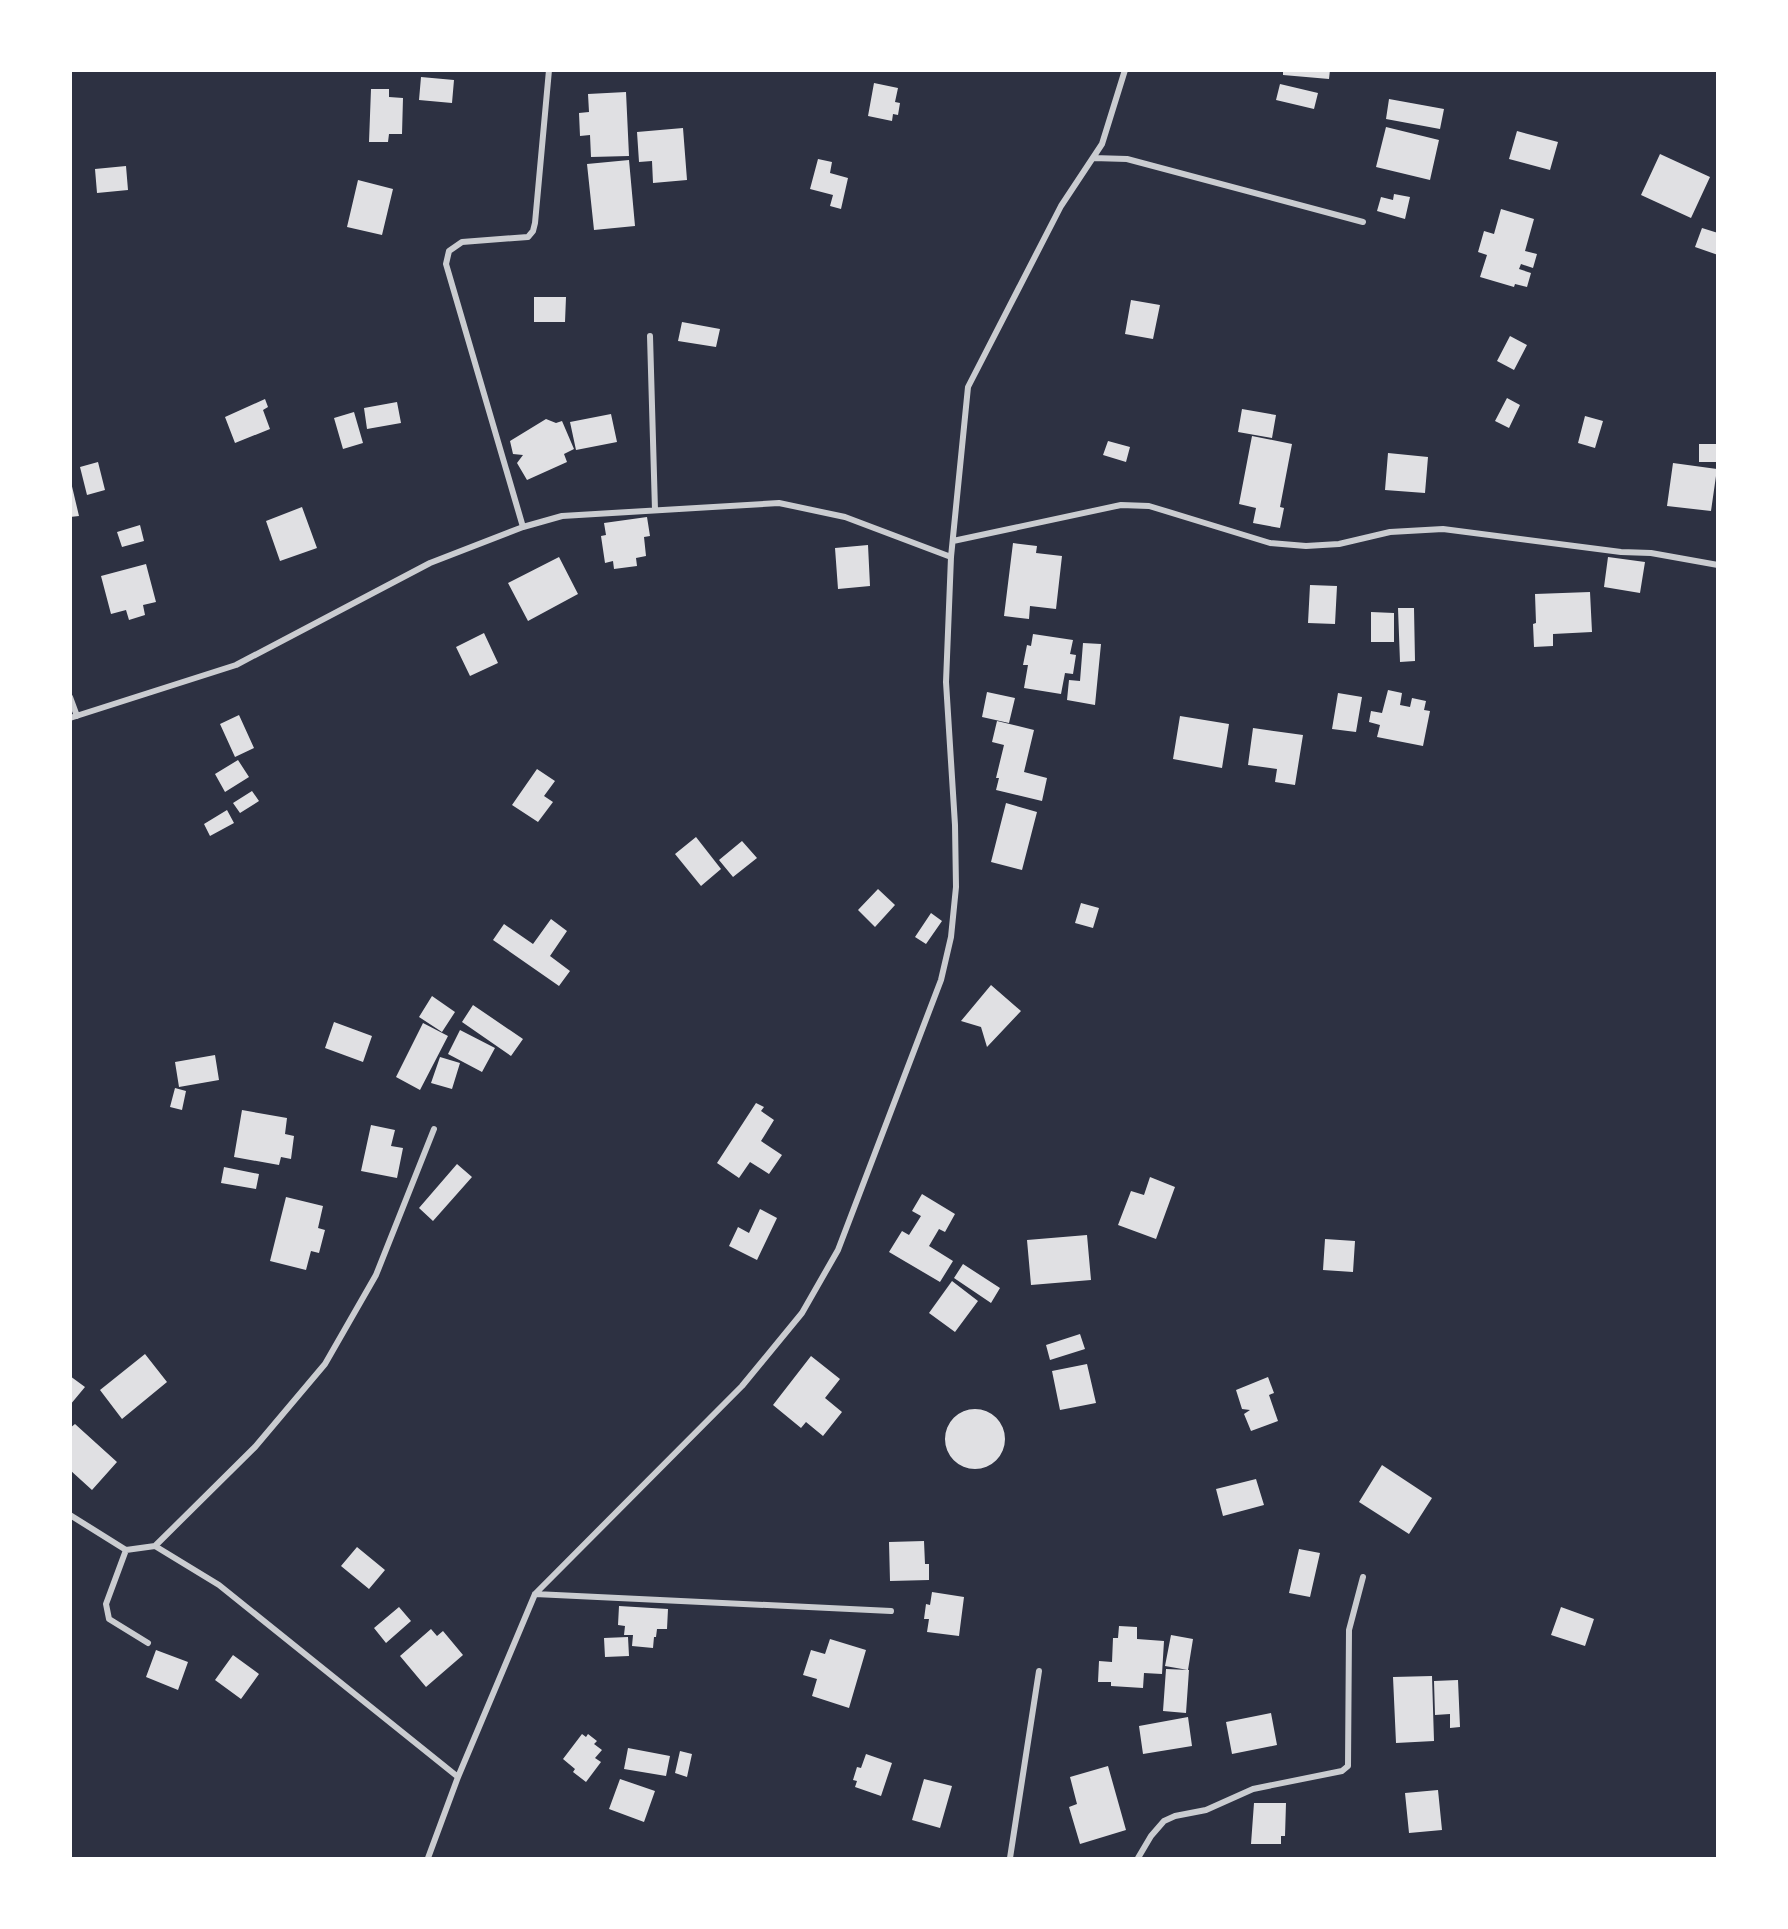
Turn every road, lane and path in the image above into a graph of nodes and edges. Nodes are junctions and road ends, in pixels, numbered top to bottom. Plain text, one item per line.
1 (549, 70) edge
2 (1125, 70) edge
3 (1093, 158) junction
4 (1363, 222) dead end
5 (650, 336) dead end
6 (655, 510) junction
7 (523, 527) junction
8 (952, 541) junction
9 (951, 556) junction
10 (1718, 565) edge
11 (70, 697) edge
12 (74, 717) edge
13 (434, 1129) dead end
14 (70, 1515) edge
15 (154, 1546) junction
16 (126, 1550) junction
17 (1363, 1577) dead end
18 (535, 1594) junction
19 (891, 1611) dead end
20 (148, 1643) dead end
21 (1039, 1671) dead end
22 (458, 1777) junction
23 (428, 1858) edge
24 (1010, 1858) edge
25 (1137, 1858) edge

1 - 7 street
2 - 3 street
3 - 4 street
3 - 8 street
5 - 6 street
6 - 7 street
6 - 9 street
7 - 12 street
8 - 9 street
8 - 10 street
9 - 18 street
11 - 12 street
13 - 15 street
14 - 16 street
15 - 16 street
15 - 22 street
16 - 20 street
17 - 25 street
18 - 19 street
18 - 22 street
21 - 24 street
22 - 23 street

